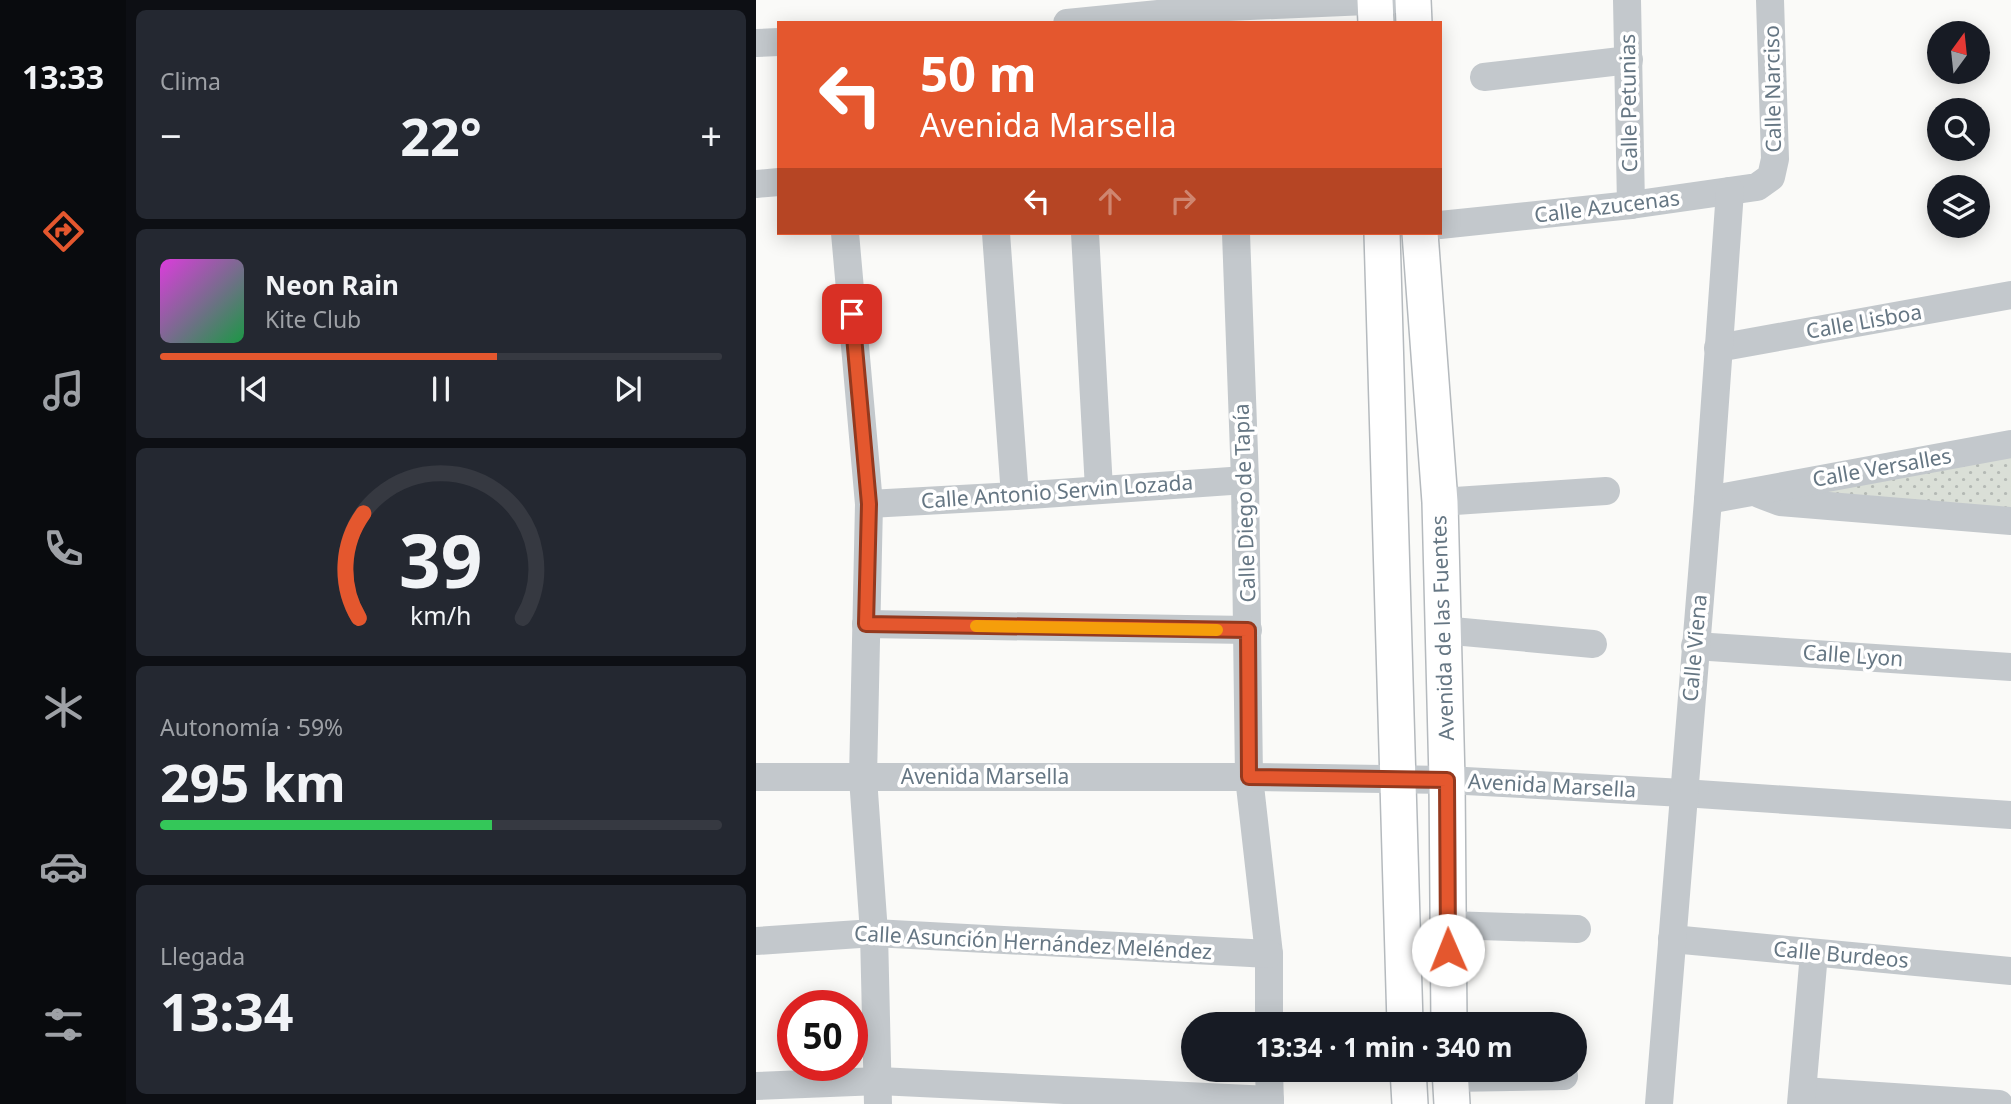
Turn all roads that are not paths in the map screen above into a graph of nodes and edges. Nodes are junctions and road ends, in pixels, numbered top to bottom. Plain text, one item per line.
1 (1075, 0) edge
2 (1376, 0) edge
3 (1390, 0) edge
4 (1413, 0) edge
5 (1627, 0) edge
6 (1770, 0) edge
7 (1228, 10) edge
8 (1076, 21) edge
9 (1089, 21) edge
10 (1376, 21) edge
11 (1414, 21) edge
12 (777, 42) edge
13 (756, 43) edge
14 (1629, 60) junction
15 (1485, 77) dead end
16 (1771, 177) joint
17 (777, 182) edge
18 (756, 184) edge
19 (1730, 191) junction
20 (1631, 205) junction
21 (1442, 225) edge
22 (845, 235) edge
23 (996, 235) edge
24 (1085, 235) edge
25 (1236, 235) edge
26 (1382, 235) edge
27 (1420, 235) edge
28 (2011, 295) edge
29 (1718, 348) junction
30 (2011, 444) edge
31 (1245, 480) junction
32 (1099, 489) junction
33 (1606, 491) dead end
34 (1753, 491) junction
35 (1015, 496) junction
36 (1708, 500) junction
37 (1440, 502) junction
38 (869, 504) junction
39 (2011, 521) edge
40 (866, 624) junction
41 (1248, 630) junction
42 (1442, 630) junction
43 (1593, 644) dead end
44 (1695, 646) junction
45 (2011, 667) edge
46 (756, 776) edge
47 (1249, 777) junction
48 (863, 778) junction
49 (1398, 779) junction
50 (1447, 780) junction
51 (1683, 793) junction
52 (2011, 815) edge
53 (1448, 925) junction
54 (1577, 929) dead end
55 (874, 933) junction
56 (1672, 940) junction
57 (756, 941) edge
58 (1814, 953) junction
59 (1269, 954) junction
60 (2011, 971) edge
61 (1269, 1012) edge
62 (1405, 1012) edge
63 (1450, 1012) edge
64 (1269, 1082) edge
65 (1408, 1082) edge
66 (1479, 1082) edge
67 (1451, 1084) edge
68 (756, 1086) edge
69 (879, 1093) edge
70 (1802, 1097) edge
71 (1270, 1102) edge
72 (1409, 1104) edge
73 (1659, 1104) edge
74 (1999, 1104) edge

1 - 8 street
2 - 3 street
2 - 7 street
2 - 10 main road
4 - 11 main road
5 - 14 street, Calle Petunias
6 - 16 street, Calle Narciso
7 - 9 street
12 - 13 street
14 - 15 street
14 - 20 street, Calle Petunias
16 - 19 street, Calle Azucenas
17 - 18 street
19 - 20 street, Calle Azucenas
19 - 29 street, Calle Viena
20 - 21 street, Calle Azucenas
22 - 38 street
23 - 35 street
24 - 32 street
25 - 31 street, Calle Diego de Tapía
26 - 49 main road
27 - 37 main road, Avenida de las Fuentes
28 - 29 street, Calle Lisboa
29 - 36 street, Calle Viena
30 - 34 street, Calle Versalles
31 - 32 street, Calle Antonio Servin Lozada
31 - 41 street, Calle Diego de Tapía
32 - 35 street, Calle Antonio Servin Lozada
33 - 37 street
34 - 36 street, Calle Versalles
34 - 39 street, Calle Versalles
35 - 38 street, Calle Antonio Servin Lozada
36 - 44 street, Calle Viena
37 - 42 main road, Avenida de las Fuentes
38 - 40 street
40 - 41 street
40 - 48 street
41 - 47 street, Calle Diego de Tapía
42 - 43 street
42 - 50 main road, Avenida de las Fuentes
44 - 45 street, Calle Lyon
44 - 51 street, Calle Viena
46 - 48 street, Avenida Marsella
47 - 48 street, Avenida Marsella
47 - 49 street, Avenida Marsella
47 - 59 street, Calle Diego de Tapía
48 - 55 street
49 - 50 street, Avenida Marsella
49 - 62 main road
50 - 51 street, Avenida Marsella
50 - 53 main road, Avenida de las Fuentes
51 - 52 street, Avenida Marsella
51 - 56 street, Calle Viena
53 - 54 street
53 - 63 main road, Avenida de las Fuentes
55 - 57 street, Calle Asunción Hernández Meléndez
55 - 59 street, Calle Asunción Hernández Meléndez
55 - 69 street
56 - 58 street, Calle Burdeos
56 - 73 street, Calle Viena
58 - 60 street, Calle Burdeos
58 - 70 street
59 - 61 street, Calle Diego de Tapía
64 - 71 street
65 - 72 main road
66 - 67 street
68 - 69 street
69 - 71 street
70 - 74 street

